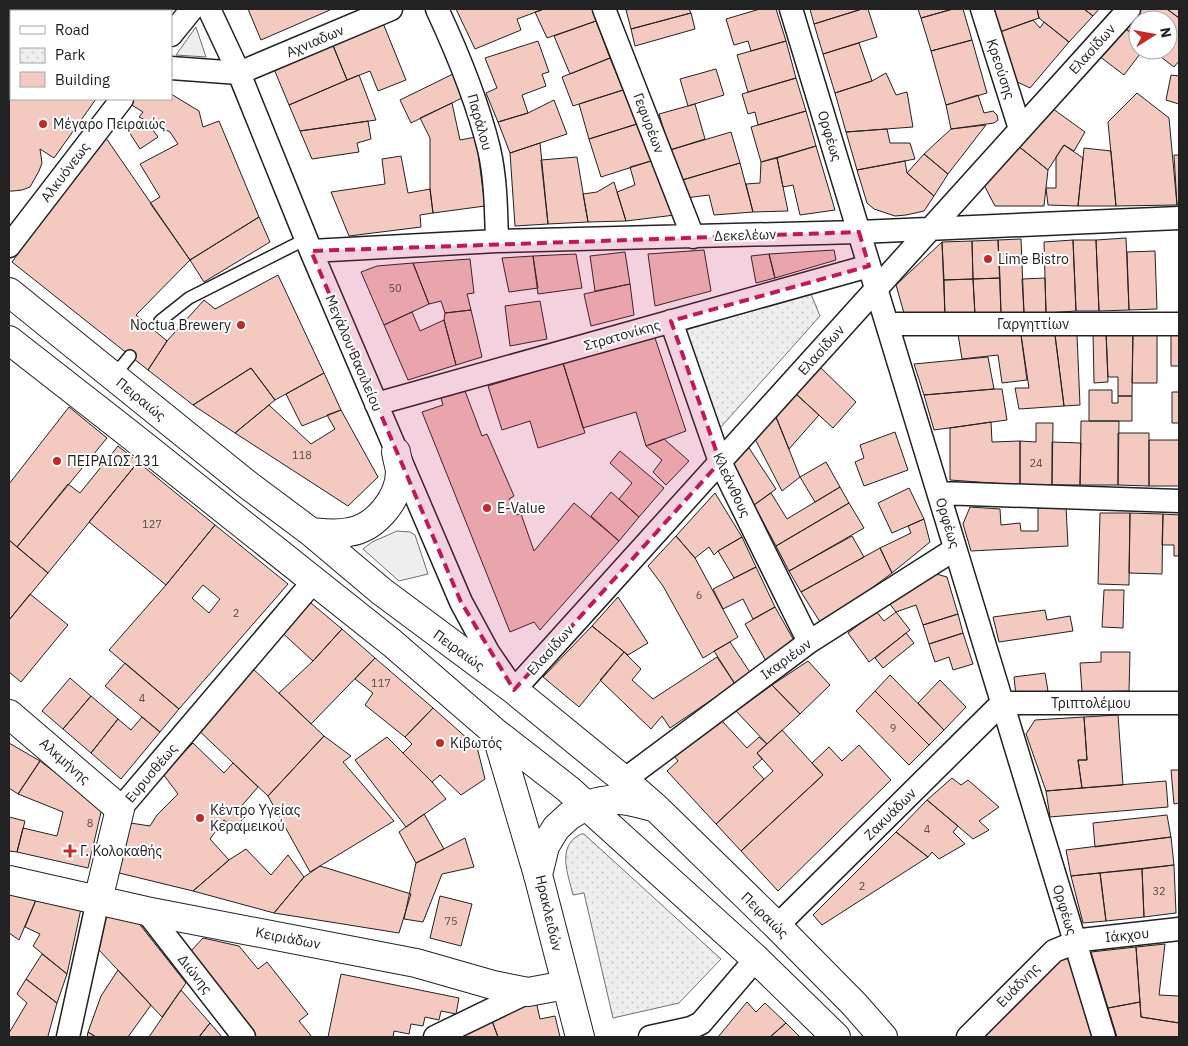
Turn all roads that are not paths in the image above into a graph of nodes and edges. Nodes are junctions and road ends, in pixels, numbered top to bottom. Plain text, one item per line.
1 (192, 9) edge
2 (209, 9) edge
3 (390, 9) edge
4 (437, 9) edge
5 (604, 9) edge
6 (791, 9) edge
7 (982, 9) edge
8 (1129, 9) edge
9 (172, 34) edge
10 (172, 68) edge
11 (239, 73) junction
12 (121, 100) edge
13 (1020, 129) junction
14 (1179, 218) edge
15 (931, 228) junction
16 (859, 232) junction
17 (694, 236) junction
18 (497, 241) junction
19 (308, 245) junction
20 (9, 246) edge
21 (869, 266) junction
22 (876, 289) junction
23 (9, 292) edge
24 (160, 321) dead end
25 (671, 321) junction
26 (887, 324) junction
27 (1179, 324) edge
28 (9, 340) edge
29 (130, 356) dead end
30 (113, 377) junction
31 (376, 404) junction
32 (396, 452) junction
33 (720, 462) junction
34 (939, 493) junction
35 (1179, 501) edge
36 (311, 532) junction
37 (955, 549) junction
38 (313, 582) junction
39 (809, 642) junction
40 (514, 690) junction
41 (1002, 703) junction
42 (1179, 703) edge
43 (9, 714) edge
44 (496, 733) junction
45 (624, 780) junction
46 (586, 805) junction
47 (655, 807) junction
48 (120, 809) junction
49 (538, 876) junction
50 (9, 880) edge
51 (98, 900) junction
52 (146, 910) junction
53 (777, 926) junction
54 (1179, 929) edge
55 (1075, 942) junction
56 (756, 959) junction
57 (566, 985) junction
58 (528, 992) junction
59 (68, 1037) edge
60 (244, 1037) edge
61 (435, 1037) edge
62 (580, 1037) edge
63 (650, 1037) edge
64 (836, 1037) edge
65 (883, 1037) edge
66 (968, 1037) edge
67 (1104, 1037) edge

1 - 9 street
2 - 11 street, Μεγάλου Βασιλείου
3 - 11 street, Αχνιαδων
4 - 18 street, Παράλου
5 - 17 street, Γεφυρέων
6 - 16 street, Ορφέως
7 - 13 street, Κρεούσης
8 - 13 street, Ελασίδων
10 - 11 street
11 - 19 street, Μεγάλου Βασιλείου
12 - 20 street, Αλκυόνεως
13 - 15 street, Ελασίδων
14 - 15 street, Δεκελέων
15 - 16 street, Δεκελέων
15 - 22 street, Ελασίδων
16 - 17 street, Δεκελέων
16 - 21 street, Ορφέως
17 - 18 street, Δεκελέων
18 - 19 street, Δεκελέων
19 - 24 lane
19 - 31 street, Μεγάλου Βασιλείου
21 - 22 street, Ορφέως
21 - 25 street, Στρατονίκης
22 - 26 street, Ορφέως
22 - 33 street, Ελασίδων
23 - 30 main road, Πειραιώς
25 - 31 street, Στρατονίκης
25 - 33 street, Κλεάνθους
26 - 27 street, Γαργηττίων
26 - 34 street, Ορφέως
28 - 38 main road
29 - 30 lane
30 - 36 main road, Πειραιώς
31 - 32 street, Μεγάλου Βασιλείου
32 - 36 main road
32 - 40 street, Μεγάλου Βασιλείου
33 - 39 street, Κλεάνθους
33 - 40 street, Ελασίδων
34 - 35 street
34 - 37 street, Ορφέως
36 - 40 main road, Πειραιώς
37 - 39 street, Ικαριέων
37 - 41 street, Ορφέως
38 - 44 main road
38 - 48 street, Ευρυσθέως
39 - 45 street, Ικαριέων
40 - 45 main road, Πειραιώς
41 - 42 street, Τριπτολέμου
41 - 53 street, Ζακυάδων
41 - 55 street, Ορφέως
43 - 48 main road, Αλκμήνης
44 - 46 main road
44 - 49 main road
45 - 47 main road, Πειραιώς
46 - 47 main road
46 - 49 main road, Ηρακλειδών
46 - 56 main road
47 - 53 main road, Πειραιώς
48 - 51 main road, Ευρυσθέως
49 - 57 main road, Ηρακλειδών
50 - 51 main road, Κειριάδων
51 - 52 main road, Κειριάδων
51 - 59 street, Ευρυσθέως
52 - 58 main road, Κειριάδων
52 - 60 street, Διώνης
53 - 65 main road, Πειραιώς
54 - 55 street, Ιάκχου
55 - 66 street, Ευάδνης
55 - 67 street, Ορφέως
56 - 63 street
56 - 64 main road
57 - 58 main road, Κειριάδων
57 - 62 main road, Ηρακλειδών
58 - 61 street

